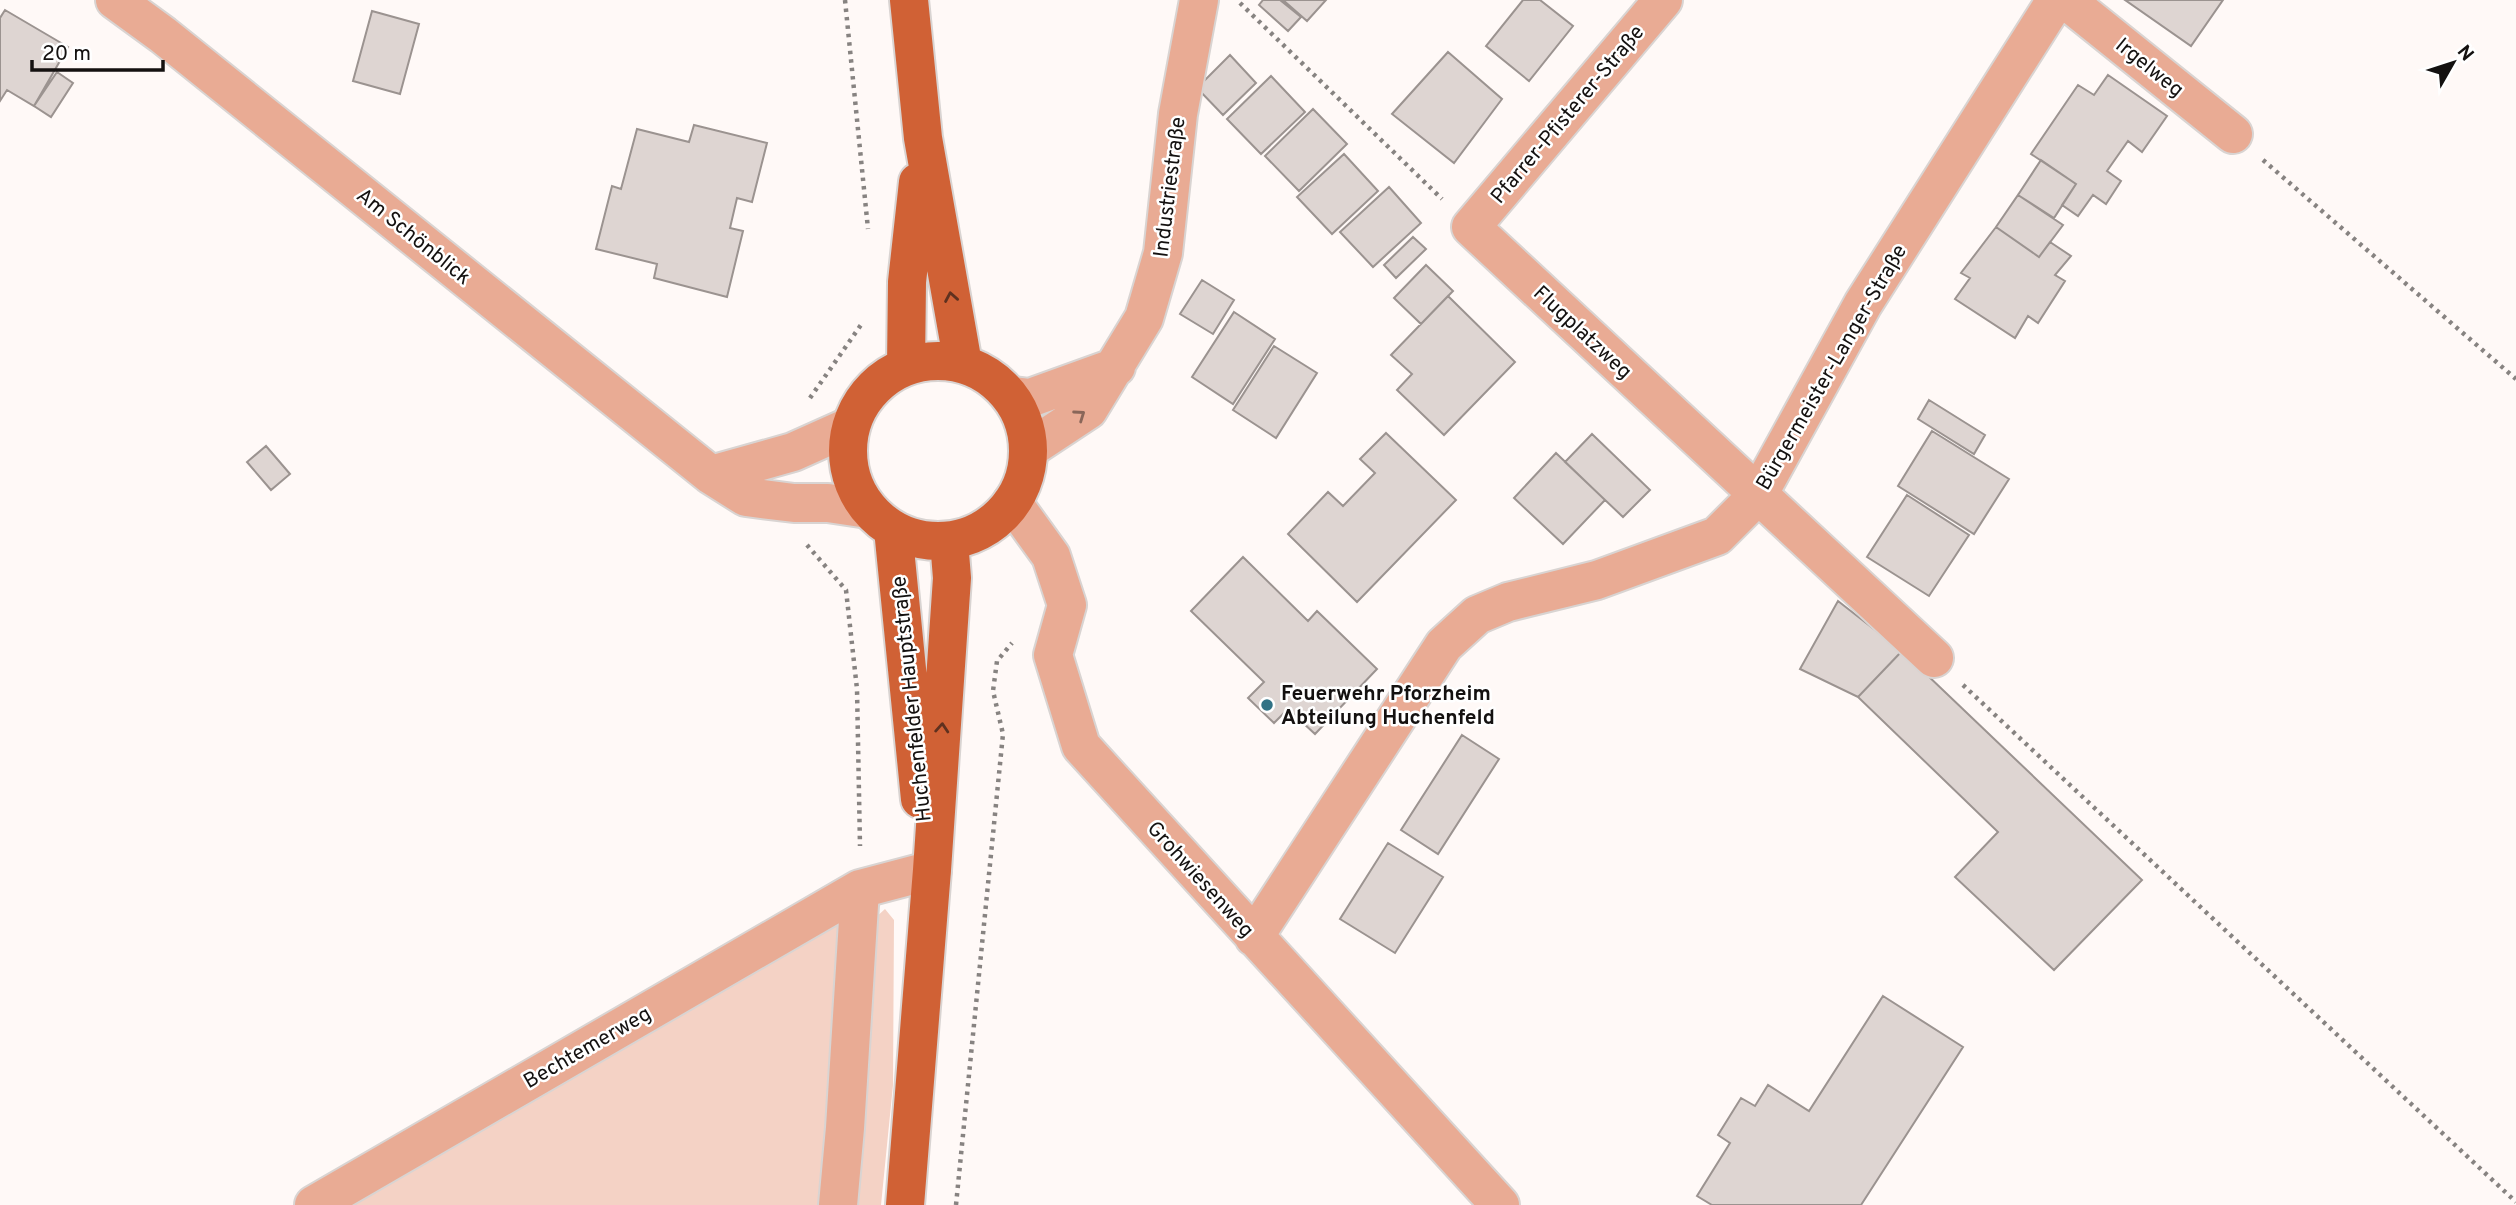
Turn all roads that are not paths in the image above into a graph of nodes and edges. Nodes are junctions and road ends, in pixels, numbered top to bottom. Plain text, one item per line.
1 (115, 0) edge
2 (909, 0) edge
3 (1199, 0) edge
4 (1662, 0) edge
5 (2056, 0) edge
6 (2066, 0) edge
7 (2233, 134) road end
8 (923, 138) junction
9 (1471, 227) joint
10 (963, 364) junction
11 (906, 366) junction
12 (1116, 367) junction
13 (1013, 397) junction
14 (851, 426) junction
15 (1029, 449) junction
16 (711, 475) junction
17 (1758, 495) junction
18 (1012, 502) junction
19 (881, 519) junction
20 (949, 541) junction
21 (1934, 658) road end
22 (932, 870) junction
23 (860, 889) junction
24 (1254, 937) junction
25 (314, 1205) edge
26 (838, 1205) edge
27 (905, 1205) edge
28 (1500, 1205) edge

1 - 16 street, Am Schönblick
2 - 8 main road
3 - 12 street, Industriestraße
4 - 9 street, Pfarrer-Pfisterer-Straße
5 - 17 street, Bürgermeister-Langer-Straße
6 - 7 street, Irgelweg
10 -> 8 main road
8 - 11 main road
9 - 17 street, Flugplatzweg
10 - 11 main road
10 - 13 main road
11 - 14 main road
12 - 13 street
15 -> 12 street, Industriestraße
13 - 15 main road
14 - 16 street
14 - 19 main road
15 - 18 main road
16 - 19 street, Am Schönblick
17 - 21 street, Flugplatzweg
17 - 24 street, Bürgermeister-Langer-Straße
18 - 20 main road
18 - 24 street, Grohwiesenweg
19 - 20 main road
19 - 22 main road, Huchenfelder Hauptstraße
22 -> 20 main road, Huchenfelder Hauptstraße
22 - 23 street, Bechtemerweg
22 - 27 main road, Huchenfelder Hauptstraße
23 - 25 street, Bechtemerweg
23 - 26 street
24 - 28 street, Grohwiesenweg

